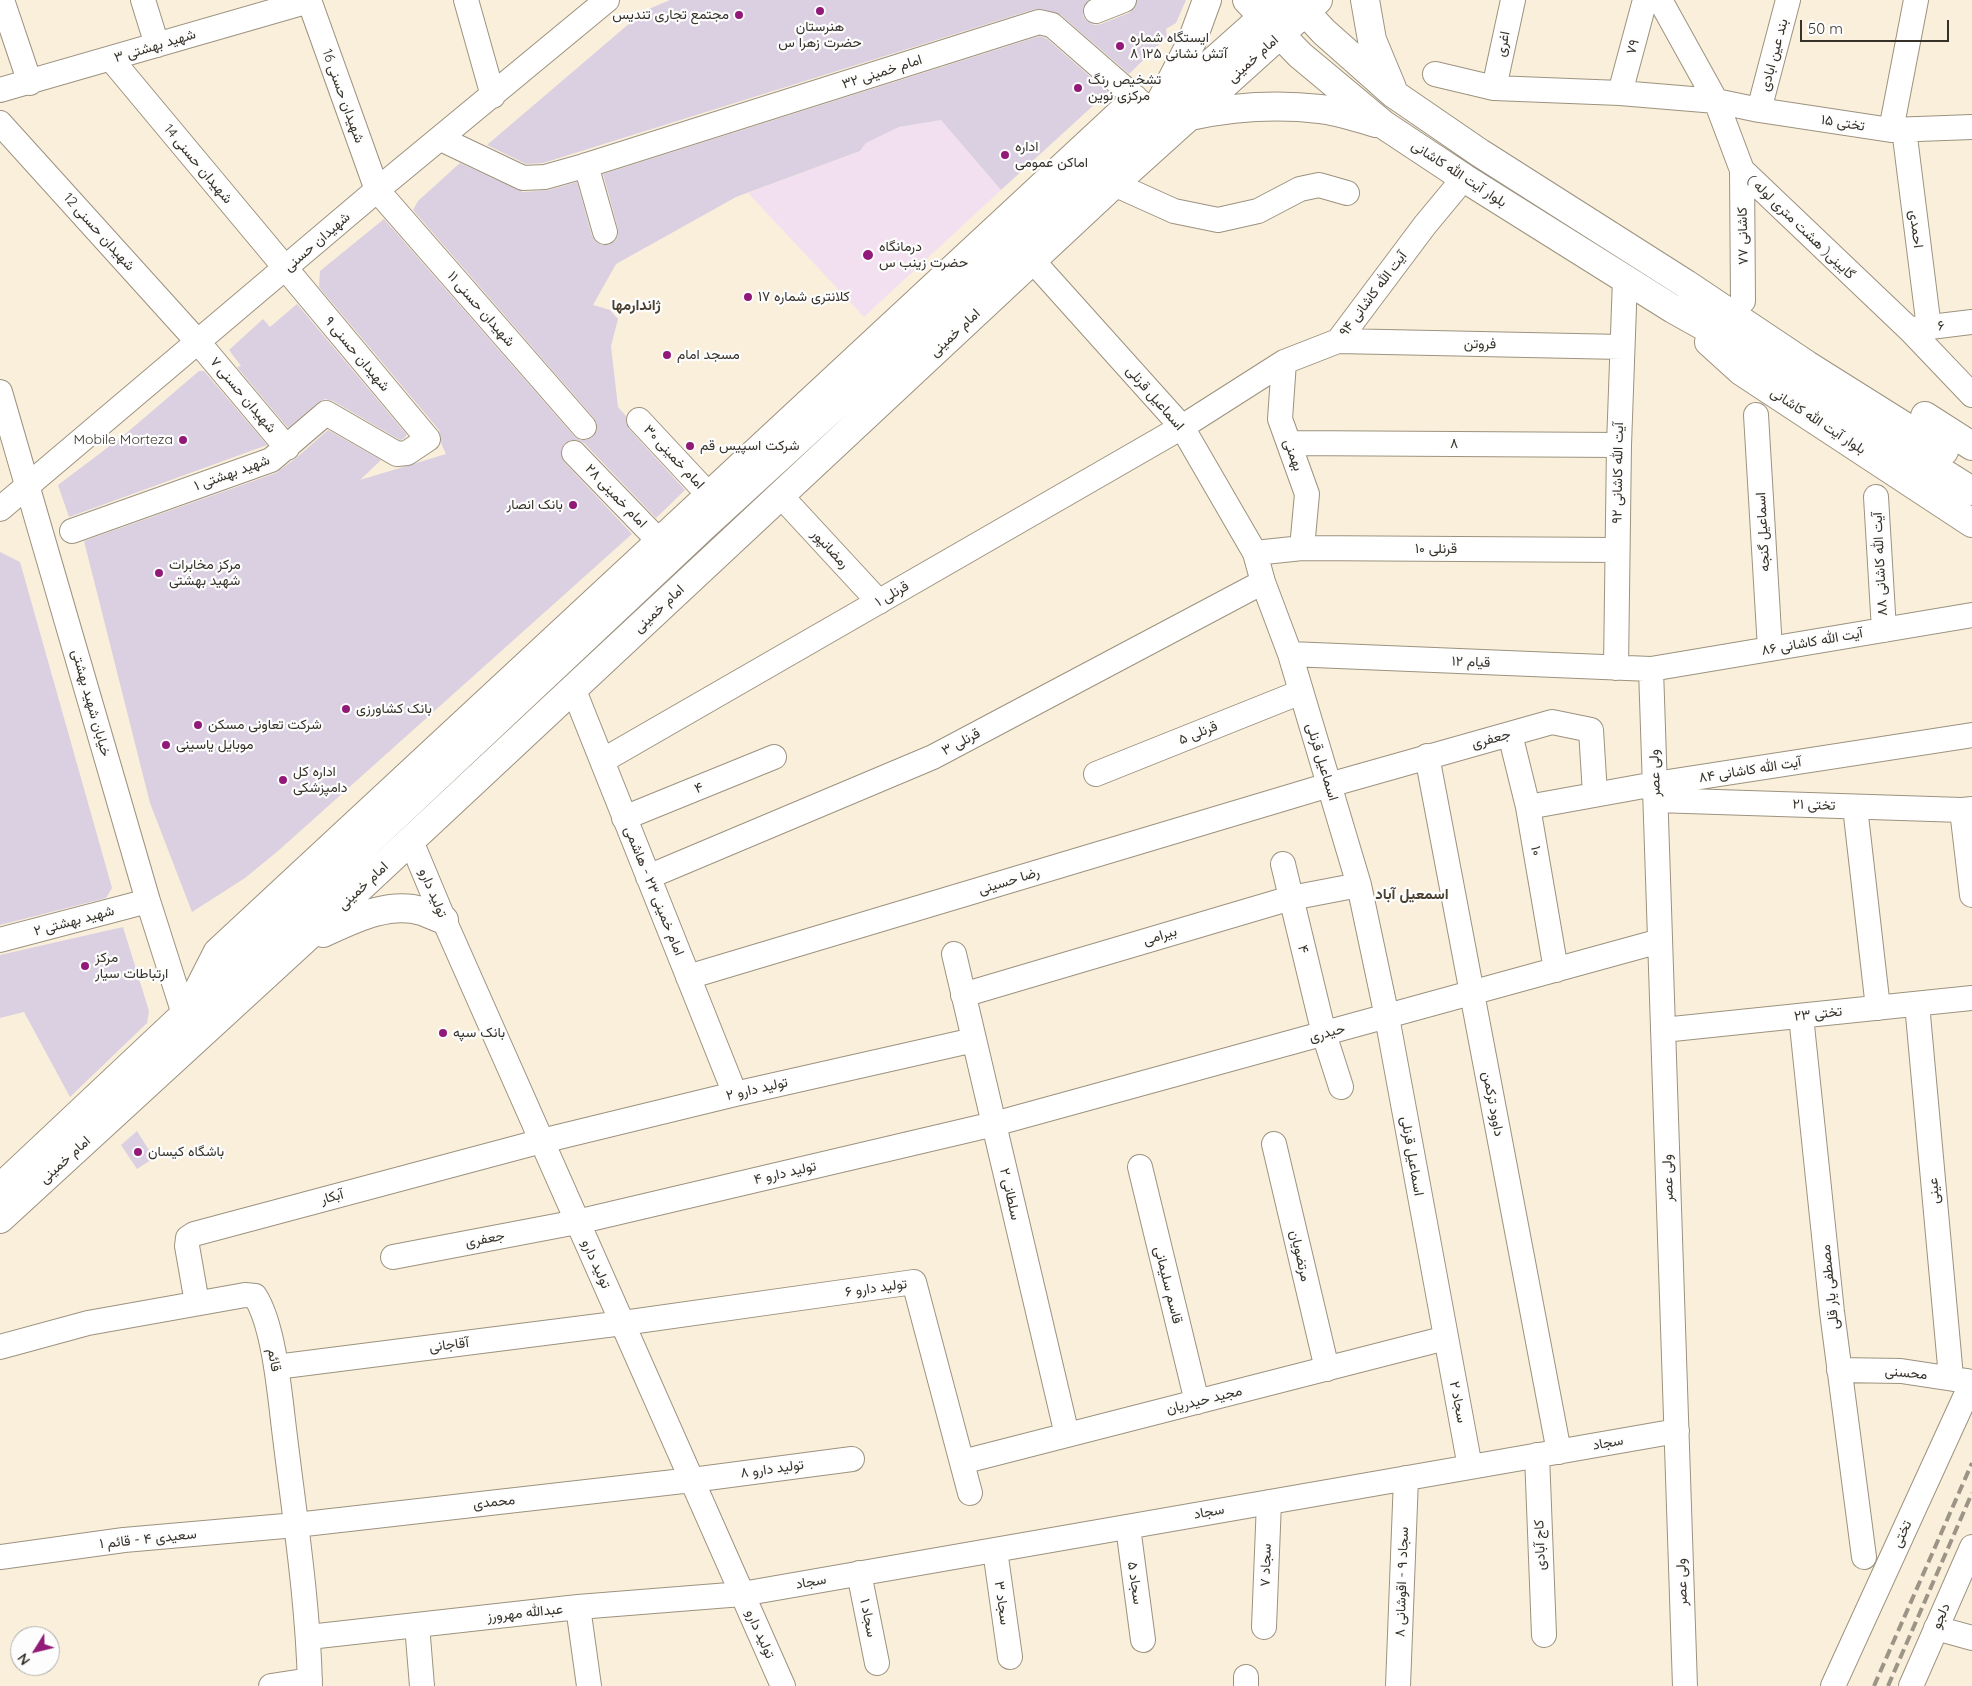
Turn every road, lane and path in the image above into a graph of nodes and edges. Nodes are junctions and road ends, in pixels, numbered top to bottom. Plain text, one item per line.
1 (2, 0) edge
2 (144, 0) edge
3 (309, 0) edge
4 (466, 0) edge
5 (607, 0) edge
6 (1124, 0) edge
7 (1206, 0) edge
8 (1365, 0) edge
9 (1513, 0) edge
10 (1645, 0) edge
11 (1660, 0) edge
12 (1788, 0) edge
13 (1916, 0) edge
14 (1284, 9) edge
15 (1096, 11) dead end
16 (157, 45) junction
17 (111, 59) junction
18 (1435, 74) dead end
19 (30, 83) junction
20 (1494, 88) junction
21 (0, 90) edge
22 (1620, 93) junction
23 (1394, 94) junction
24 (493, 96) junction
25 (1716, 101) junction
26 (1144, 105) junction
27 (1759, 110) junction
28 (1190, 116) junction
29 (0, 123) edge
30 (1384, 125) junction
31 (1972, 127) edge
32 (1898, 130) junction
33 (441, 139) junction
34 (585, 166) junction
35 (1742, 170) junction
36 (1464, 178) junction
37 (1114, 184) junction
38 (377, 190) junction
39 (1347, 193) dead end
40 (605, 232) dead end
41 (1032, 260) junction
42 (286, 269) junction
43 (1625, 279) junction
44 (1686, 284) junction
45 (1743, 301) junction
46 (1673, 309) junction
47 (1972, 322) edge
48 (1919, 329) junction
49 (1338, 341) junction
50 (198, 342) junction
51 (1622, 348) junction
52 (1284, 362) junction
53 (0, 392) edge
54 (1972, 395) edge
55 (1756, 415) dead end
56 (639, 420) dead end
57 (584, 427) dead end
58 (1182, 427) junction
59 (428, 439) joint
60 (1290, 443) junction
61 (1619, 445) junction
62 (1972, 446) edge
63 (287, 448) junction
64 (574, 452) dead end
65 (1972, 469) edge
66 (27, 485) junction
67 (1972, 491) edge
68 (708, 494) junction
69 (781, 496) junction
70 (1876, 497) dead end
71 (0, 508) edge
72 (1972, 523) edge
73 (72, 531) dead end
74 (658, 540) junction
75 (1302, 548) junction
76 (1617, 550) junction
77 (1255, 553) junction
78 (1263, 582) junction
79 (879, 602) junction
80 (1972, 615) edge
81 (1884, 630) junction
82 (1770, 649) junction
83 (1290, 654) junction
84 (1616, 668) junction
85 (1652, 669) junction
86 (573, 688) junction
87 (1301, 692) junction
88 (1510, 734) junction
89 (1972, 735) edge
90 (1427, 756) junction
91 (774, 757) dead end
92 (602, 761) junction
93 (1096, 774) dead end
94 (1329, 785) junction
95 (1655, 792) junction
96 (1595, 794) junction
97 (1855, 806) junction
98 (1528, 807) junction
99 (1967, 810) edge
100 (624, 818) junction
101 (411, 841) junction
102 (1283, 864) dead end
103 (648, 877) junction
104 (1359, 885) junction
105 (1972, 895) edge
106 (1291, 898) junction
107 (148, 901) junction
108 (444, 920) junction
109 (0, 940) edge
110 (303, 941) junction
111 (1660, 941) junction
112 (954, 954) dead end
113 (1556, 970) junction
114 (688, 977) junction
115 (1472, 993) junction
116 (963, 995) junction
117 (1972, 998) edge
118 (1917, 1004) junction
119 (1878, 1008) junction
120 (184, 1014) junction
121 (1386, 1016) junction
122 (1801, 1016) junction
123 (1663, 1030) junction
124 (203, 1034) junction
125 (1324, 1034) junction
126 (974, 1040) junction
127 (1341, 1087) dead end
128 (735, 1094) junction
129 (994, 1124) junction
130 (542, 1141) junction
131 (1274, 1144) dead end
132 (1140, 1167) dead end
133 (0, 1188) edge
134 (0, 1219) edge
135 (577, 1222) junction
136 (393, 1257) dead end
137 (197, 1303) junction
138 (622, 1323) junction
139 (1446, 1338) junction
140 (0, 1347) edge
141 (276, 1367) junction
142 (1327, 1368) junction
143 (1839, 1370) junction
144 (1965, 1381) edge
145 (1197, 1402) junction
146 (1677, 1431) junction
147 (1067, 1435) junction
148 (1548, 1454) junction
149 (852, 1459) dead end
150 (962, 1462) junction
151 (1470, 1467) junction
152 (1406, 1478) junction
153 (692, 1480) junction
154 (970, 1494) dead end
155 (1269, 1502) junction
156 (296, 1525) junction
157 (1128, 1527) junction
158 (1972, 1547) edge
159 (995, 1550) junction
160 (0, 1557) edge
161 (1864, 1557) dead end
162 (859, 1574) junction
163 (742, 1594) junction
164 (578, 1608) junction
165 (417, 1625) junction
166 (1264, 1627) dead end
167 (1936, 1628) junction
168 (1544, 1635) dead end
169 (309, 1636) junction
170 (1972, 1638) edge
171 (1143, 1640) dead end
172 (1010, 1656) dead end
173 (877, 1664) dead end
174 (310, 1683) edge
175 (271, 1686) edge
176 (422, 1686) edge
177 (589, 1686) edge
178 (783, 1686) edge
179 (1398, 1686) edge
180 (1685, 1686) edge
181 (1833, 1686) edge
182 (1911, 1686) edge

1 - 19 street
2 - 16 street
3 - 16 street, شهید بهشتی ۳
3 - 38 street, شهیدان حسنی 16
4 - 24 street
5 - 24 street, شهیدان حسنی
6 - 15 street
7 - 26 main road
8 - 23 main road
9 - 20 street, اغری
10 - 22 street, ۷۹
11 - 25 street, گایینی( هشت متری لوله )
12 - 27 street, بند عین ابادی
13 - 32 street, احمدی
14 - 23 main road
14 - 26 main road, امام خمینی
14 - 28 main road, امام خمینی
14 - 30 main road, بلوار آیت الله کاشانی
16 - 17 street, شهید بهشتی ۳
17 - 19 street, شهید بهشتی ۳
17 - 42 street, شهیدان حسنی 14
18 - 20 street, تختی ۱۵
19 - 21 street, شهید بهشتی ۳
20 - 22 street, تختی ۱۵
22 - 25 street, تختی ۱۵
23 - 44 main road
24 - 33 street, شهیدان حسنی
25 - 27 street, تختی ۱۵
25 - 35 street, گایینی( هشت متری لوله )
26 - 34 street, امام خمینی ۳۲
26 - 68 street, امام خمینی
26 - 120 main road, امام خمینی
27 - 32 street, تختی ۱۵
28 - 30 main road
28 - 37 main road, امام خمینی
29 - 50 street, شهیدان حسنی 12
30 - 36 main road, بلوار آیت الله کاشانی
31 - 32 street, تختی ۱۵
32 - 48 street, احمدی
33 - 34 street, امام خمینی ۳۲
33 - 38 street, شهیدان حسنی
34 - 40 street
35 - 45 street, کاشانی ۷۷
35 - 48 street, گایینی( هشت متری لوله )
36 - 43 main road, بلوار آیت الله کاشانی
36 - 49 street, آیت الله کاشانی ۹۴
37 - 39 street
37 - 41 main road, امام خمینی
38 - 42 street, شهیدان حسنی
38 - 57 street, شهیدان حسنی ۱۱
41 - 58 street, اسماعیل قرنلی
41 - 69 main road, امام خمینی
42 - 50 street, شهیدان حسنی
42 - 59 street, شهیدان حسنی ۹
43 - 46 main road, بلوار آیت الله کاشانی
43 - 51 street, آیت الله کاشانی ۹۲
44 - 45 main road
44 - 65 main road
45 - 62 main road
46 - 67 main road, بلوار آیت الله کاشانی
46 - 72 main road, بلوار آیت الله کاشانی
47 - 48 street, ۶
48 - 54 street, گایینی( هشت متری لوله )
49 - 51 street, فروتن
49 - 52 street, آیت الله کاشانی ۹۴
50 - 63 street, شهیدان حسنی ۷
50 - 66 street, شهیدان حسنی
51 - 61 street, آیت الله کاشانی ۹۲
52 - 58 street, آیت الله کاشانی ۹۴
52 - 60 street, بهمنی
53 - 66 street, خیابان شهید بهشتی
55 - 82 street, اسماعیل گنجه
56 - 68 street, امام خمینی ۳۰
58 - 77 street, اسماعیل قرنلی
58 - 79 street, قرنلی ۱
59 - 63 street, شهید بهشتی ۱
60 - 61 street, ۸
60 - 75 street, بهمنی
61 - 76 street, آیت الله کاشانی ۹۲
63 - 73 street, شهید بهشتی ۱
64 - 74 street, امام خمینی ۲۸
66 - 71 street, شهیدان حسنی
66 - 107 street, خیابان شهید بهشتی
68 - 74 street, امام خمینی
69 - 79 street, رمضانپور
69 - 86 main road, امام خمینی
70 - 81 street, آیت الله کاشانی ۸۸
74 - 120 street, امام خمینی
75 - 76 street, قرنلی ۱۰
75 - 77 street, قرنلی ۱۰
76 - 84 street, آیت الله کاشانی ۹۲
77 - 78 street, اسماعیل قرنلی
78 - 83 street, اسماعیل قرنلی
78 - 103 street, قرنلی ۳
79 - 92 street, قرنلی ۱
80 - 81 street, آیت الله کاشانی ۸۶
81 - 82 street, آیت الله کاشانی ۸۶
82 - 85 street, آیت الله کاشانی ۸۶
83 - 84 street, ۱۲ قیام
83 - 87 street, اسماعیل قرنلی
84 - 85 street, ۱۲ قیام
85 - 95 street, ولی عصر
86 - 92 street, امام خمینی ۲۳ - هاشمی
86 - 101 main road, امام خمینی
87 - 93 street, قرنلی ۵
87 - 94 street, اسماعیل قرنلی
88 - 90 street, جعفری
88 - 96 street, جعفری
88 - 98 street, ۱۰
89 - 95 street, آیت الله کاشانی ۸۴
90 - 94 street, جعفری
90 - 115 street, داوود ترکمن
91 - 100 street, ۴
92 - 100 street, امام خمینی ۲۳ - هاشمی
94 - 104 street, اسماعیل قرنلی
94 - 114 street, رضا حسینی
95 - 96 street, آیت الله کاشانی ۸۴
95 - 97 street, تختی ۲۱
95 - 111 street, ولی عصر
96 - 98 street, آیت الله کاشانی ۸۴
97 - 99 street, تختی ۲۱
97 - 119 street
98 - 113 street, ۱۰
99 - 105 street
100 - 103 street, امام خمینی ۲۳ - هاشمی
101 - 108 street, تولید دارو
101 - 110 main road, امام خمینی
102 - 106 street, ۴
103 - 114 street, امام خمینی ۲۳ - هاشمی
104 - 106 street, بیرامی
104 - 121 street, اسماعیل قرنلی
106 - 116 street, بیرامی
106 - 125 street, ۴
107 - 109 street, شهید بهشتی ۲
107 - 120 street, خیابان شهید بهشتی
108 - 110 main road
108 - 130 street, تولید دارو
110 - 124 main road, امام خمینی
111 - 113 street, حیدری
111 - 123 street, ولی عصر
112 - 116 street, ۲ سلطانی
113 - 115 street, حیدری
114 - 128 street, امام خمینی ۲۳ - هاشمی
115 - 121 street, حیدری
115 - 148 street, داوود ترکمن
116 - 126 street, ۲ سلطانی
117 - 118 street, تختی ۲۳
118 - 119 street, تختی ۲۳
118 - 144 street, عینی
119 - 122 street, تختی ۲۳
120 - 124 main road
120 - 133 main road, امام خمینی
121 - 125 street, حیدری
121 - 139 street, اسماعیل قرنلی
122 - 123 street, تختی ۲۳
122 - 143 street, مصطفی یار قلی
123 - 146 street, ولی عصر
124 - 134 main road, امام خمینی
125 - 127 street, ۴
125 - 129 street, حیدری
126 - 128 street, تولید دارو ۲
126 - 129 street, ۲ سلطانی
128 - 130 street, تولید دارو ۲
129 - 135 street, تولید دارو ۴
129 - 147 street, ۲ سلطانی
130 - 135 street, تولید دارو
130 - 137 street, آبکار
131 - 142 street, مرتضویان
132 - 145 street, قاسم سلیمانی
135 - 136 street, جعفری
135 - 138 street, تولید دارو
137 - 140 street, قائم
137 - 141 street, قائم
138 - 141 street, آقاجانی
138 - 150 street, تولید دارو ۶
138 - 153 street, تولید دارو
139 - 142 street, مجید حیدریان
139 - 151 street, سجاد ۲
141 - 156 street, قائم
142 - 145 street, مجید حیدریان
143 - 144 street, محسنی
143 - 161 street, مصطفی یار قلی
144 - 181 street, تختی
145 - 147 street, مجید حیدریان
146 - 148 street, سجاد
146 - 180 street, ولی عصر
147 - 150 street, مجید حیدریان
148 - 151 street, سجاد
148 - 168 street, کاج آبادی
149 - 153 street, تولید دارو ۸
150 - 154 street, تولید دارو ۶
151 - 152 street, سجاد
152 - 155 street, سجاد
152 - 179 street, سجاد ۹ - اقوشانی ۸
153 - 156 street, محمدی
153 - 163 street, تولید دارو
155 - 157 street, سجاد
155 - 166 street, سجاد ۷
156 - 160 street, سعیدی ۴ - قائم ۱
156 - 169 street, قائم
157 - 159 street, سجاد
157 - 171 street, سجاد ۵
158 - 167 street, دلجو
159 - 162 street, سجاد
159 - 172 street, سجاد ۳
162 - 163 street, سجاد
162 - 173 street, سجاد ۱
163 - 164 street, عبدالله مهرورز
163 - 178 street, تولید دارو
164 - 165 street, عبدالله مهرورز
164 - 177 street
165 - 169 street, عبدالله مهرورز
165 - 176 street
167 - 170 street
167 - 182 street, دلجو
169 - 174 street, قائم
174 - 175 street

